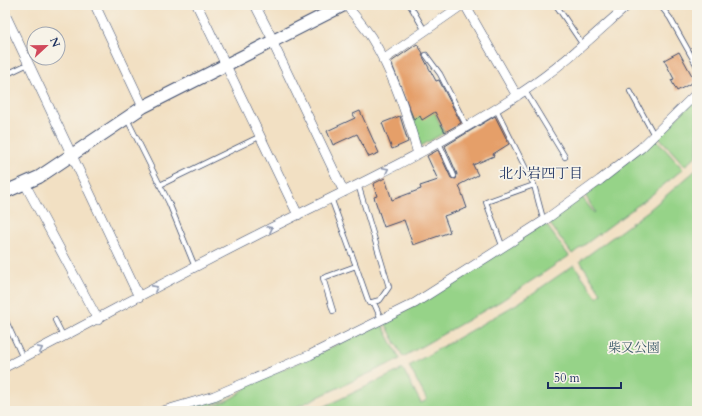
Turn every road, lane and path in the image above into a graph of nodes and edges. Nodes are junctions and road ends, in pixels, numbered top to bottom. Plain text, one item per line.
1 (95, 5) edge
2 (197, 5) edge
3 (255, 5) edge
4 (345, 5) edge
5 (410, 5) edge
6 (462, 5) edge
7 (465, 5) edge
8 (628, 5) edge
9 (660, 5) edge
10 (559, 6) edge
11 (5, 14) edge
12 (425, 31) junction
13 (272, 41) junction
14 (583, 45) junction
15 (426, 55) dead end
16 (26, 60) edge
17 (383, 60) junction
18 (26, 65) edge
19 (225, 65) junction
20 (29, 66) edge
21 (697, 66) edge
22 (5, 75) edge
23 (630, 91) dead end
24 (521, 93) junction
25 (697, 93) edge
26 (143, 107) junction
27 (496, 109) junction
28 (126, 118) junction
29 (467, 127) junction
30 (654, 135) junction
31 (260, 136) junction
32 (439, 143) junction
33 (418, 154) junction
34 (71, 155) junction
35 (565, 157) dead end
36 (454, 176) dead end
37 (25, 184) junction
38 (358, 184) junction
39 (160, 185) junction
40 (534, 185) junction
41 (5, 192) edge
42 (344, 192) junction
43 (331, 198) junction
44 (298, 215) junction
45 (545, 220) junction
46 (503, 248) junction
47 (356, 266) junction
48 (195, 267) junction
49 (139, 297) junction
50 (374, 303) junction
51 (333, 311) dead end
52 (5, 319) edge
53 (55, 320) dead end
54 (98, 320) junction
55 (382, 321) junction
56 (64, 338) junction
57 (23, 358) junction
58 (5, 367) edge
59 (163, 411) edge

1 - 26 street
2 - 19 street
3 - 13 street
4 - 13 street
4 - 17 street
5 - 12 lane
6 - 12 street
7 - 24 street
8 - 14 street
9 - 21 lane
10 - 14 lane
11 - 16 street
12 - 17 street
13 - 19 street
13 - 42 street
14 - 24 street
15 - 29 lane
17 - 33 street
18 - 22 lane
19 - 26 street
19 - 31 street
20 - 34 street
23 - 30 lane
24 - 27 street
24 - 35 lane
25 - 30 street
26 - 28 street
27 - 29 street
27 - 40 lane
28 - 34 street
28 - 39 lane
29 - 32 street
30 - 45 street
31 - 39 lane
31 - 44 street
32 - 33 street
32 - 36 lane
38 -> 33 street
34 - 37 street
34 - 49 street
37 - 41 street
37 - 54 street
38 - 42 street
38 - 50 lane
39 - 48 lane
40 - 45 lane
40 - 46 lane
42 - 43 street
43 - 44 street
43 - 47 lane
48 -> 44 street
45 - 46 street
46 - 55 street
47 - 50 lane
47 - 51 lane
49 -> 48 street
49 - 54 street
50 - 55 lane
52 - 57 lane
53 - 56 lane
54 - 56 street
55 - 59 street
57 -> 56 street
57 - 58 street

